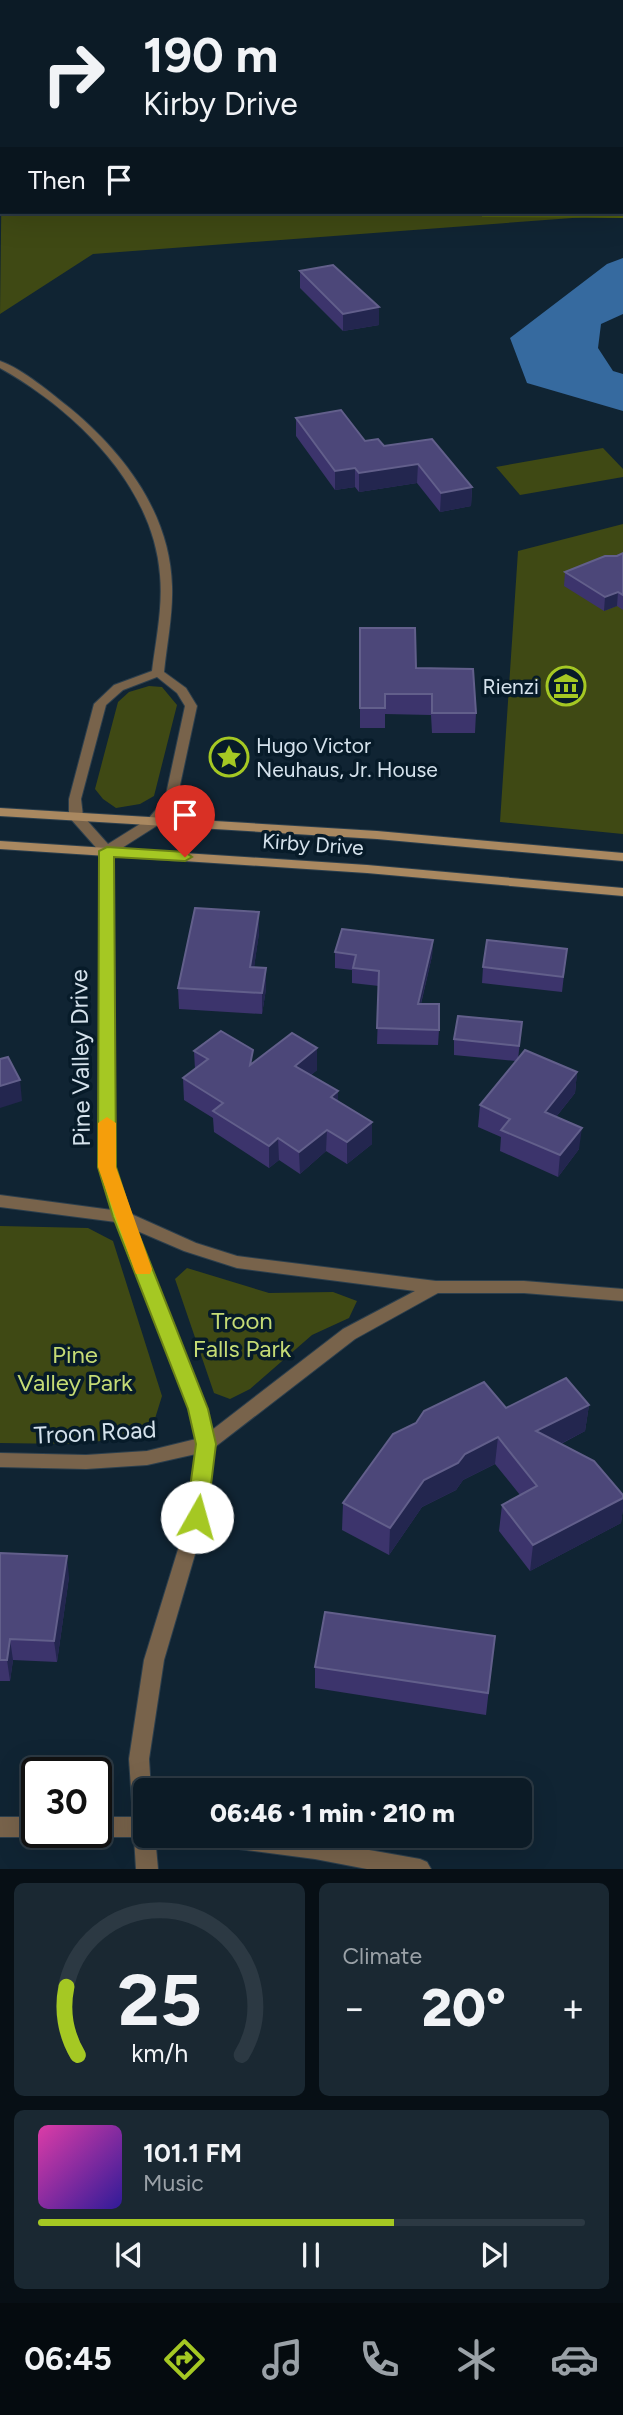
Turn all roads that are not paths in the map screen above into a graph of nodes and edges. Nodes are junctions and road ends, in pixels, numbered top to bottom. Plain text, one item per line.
1 (0, 364) edge
2 (158, 673) junction
3 (0, 812) edge
4 (76, 817) junction
5 (153, 822) junction
6 (0, 845) edge
7 (107, 851) junction
8 (623, 857) edge
9 (623, 892) edge
10 (0, 1201) edge
11 (122, 1217) junction
12 (436, 1287) junction
13 (623, 1295) edge
14 (206, 1444) junction
15 (0, 1460) edge
16 (140, 1778) edge
17 (112, 1826) edge
18 (133, 1826) edge
19 (0, 1827) edge
20 (21, 1827) edge
21 (146, 1848) edge
22 (307, 1848) edge
23 (147, 1869) edge
24 (420, 1869) edge

1 - 2 street
2 - 4 street
2 - 5 street
3 - 4 main road, Kirby Drive
4 - 5 main road, Kirby Drive
4 - 7 street
5 - 7 street
5 - 8 main road, Kirby Drive
6 - 7 main road, Kirby Drive
7 - 9 main road, Kirby Drive
7 - 11 street, Pine Valley Drive
10 - 11 street, Troon Road
11 - 12 street, Troon Road
11 - 14 street, Pine Valley Drive
12 - 13 street, Troon Road
12 - 14 street, Troon Road
14 - 15 street, Troon Road
14 - 16 street, Pine Valley Drive
17 - 18 street
19 - 20 street
21 - 23 street, Pine Valley Drive
22 - 24 street

